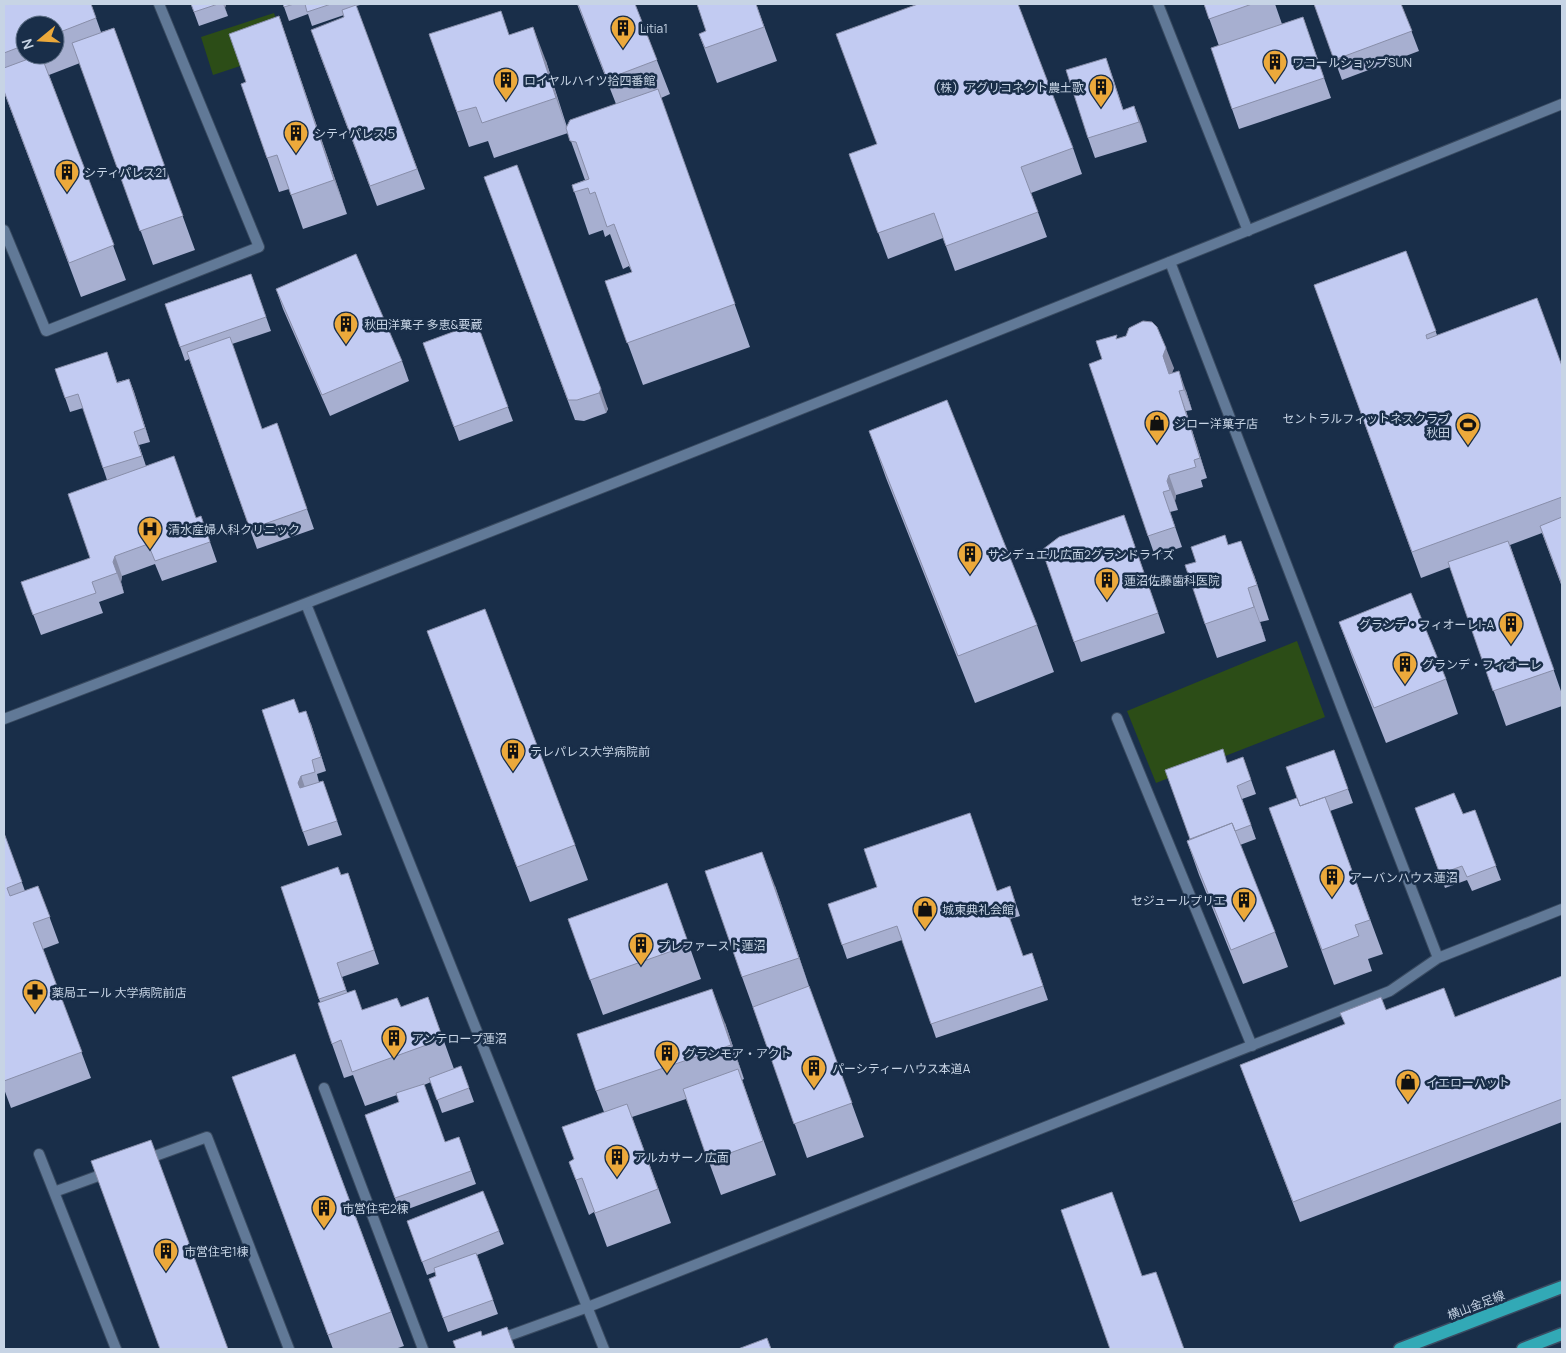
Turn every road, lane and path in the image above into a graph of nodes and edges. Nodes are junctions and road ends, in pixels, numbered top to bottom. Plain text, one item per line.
1 (159, 4) edge
2 (1158, 4) edge
3 (1562, 104) edge
4 (4, 230) edge
5 (1248, 231) junction
6 (1170, 262) junction
7 (306, 604) junction
8 (1117, 718) dead end
9 (4, 719) edge
10 (1562, 909) edge
11 (1438, 958) junction
12 (1252, 1046) junction
13 (324, 1088) dead end
14 (39, 1154) dead end
15 (135, 1163) edge
16 (117, 1169) edge
17 (54, 1192) junction
18 (1562, 1287) edge
19 (588, 1307) junction
20 (1562, 1334) edge
21 (488, 1343) edge
22 (116, 1349) edge
23 (289, 1349) edge
24 (424, 1349) edge
25 (604, 1349) edge
26 (1400, 1349) edge
27 (1523, 1349) edge

1 - 4 street
2 - 5 street
3 - 5 street
5 - 6 street
6 - 7 street
6 - 11 street
7 - 9 street
7 - 19 street
8 - 12 street
10 - 11 street
11 - 12 street
12 - 19 street
13 - 24 street
14 - 17 street
15 - 23 street
16 - 17 street
17 - 22 street
18 - 26 main road, 横山金足線
19 - 21 street
19 - 25 street
20 - 27 main road

